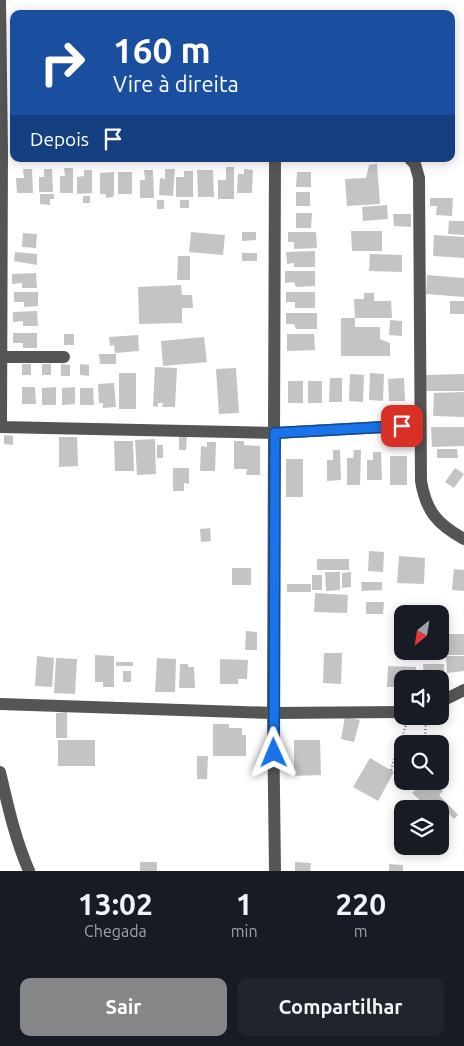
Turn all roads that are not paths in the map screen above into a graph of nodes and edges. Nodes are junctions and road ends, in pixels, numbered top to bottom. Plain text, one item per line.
1 (0, 0) edge
2 (0, 21) edge
3 (5, 151) edge
4 (275, 162) edge
5 (413, 162) edge
6 (1, 357) junction
7 (64, 357) dead end
8 (420, 425) junction
9 (1, 427) edge
10 (275, 433) junction
11 (464, 539) edge
12 (464, 690) edge
13 (449, 698) edge
14 (0, 704) edge
15 (394, 712) edge
16 (273, 713) junction
17 (0, 772) edge
18 (29, 871) edge
19 (276, 871) edge

1 - 2 street
2 - 3 street
3 - 6 street
4 - 10 street
5 - 8 street
6 - 7 street
6 - 9 street
8 - 10 street
8 - 11 street
9 - 10 street
10 - 16 street
12 - 13 street
14 - 16 street
15 - 16 street
16 - 19 street
17 - 18 street

